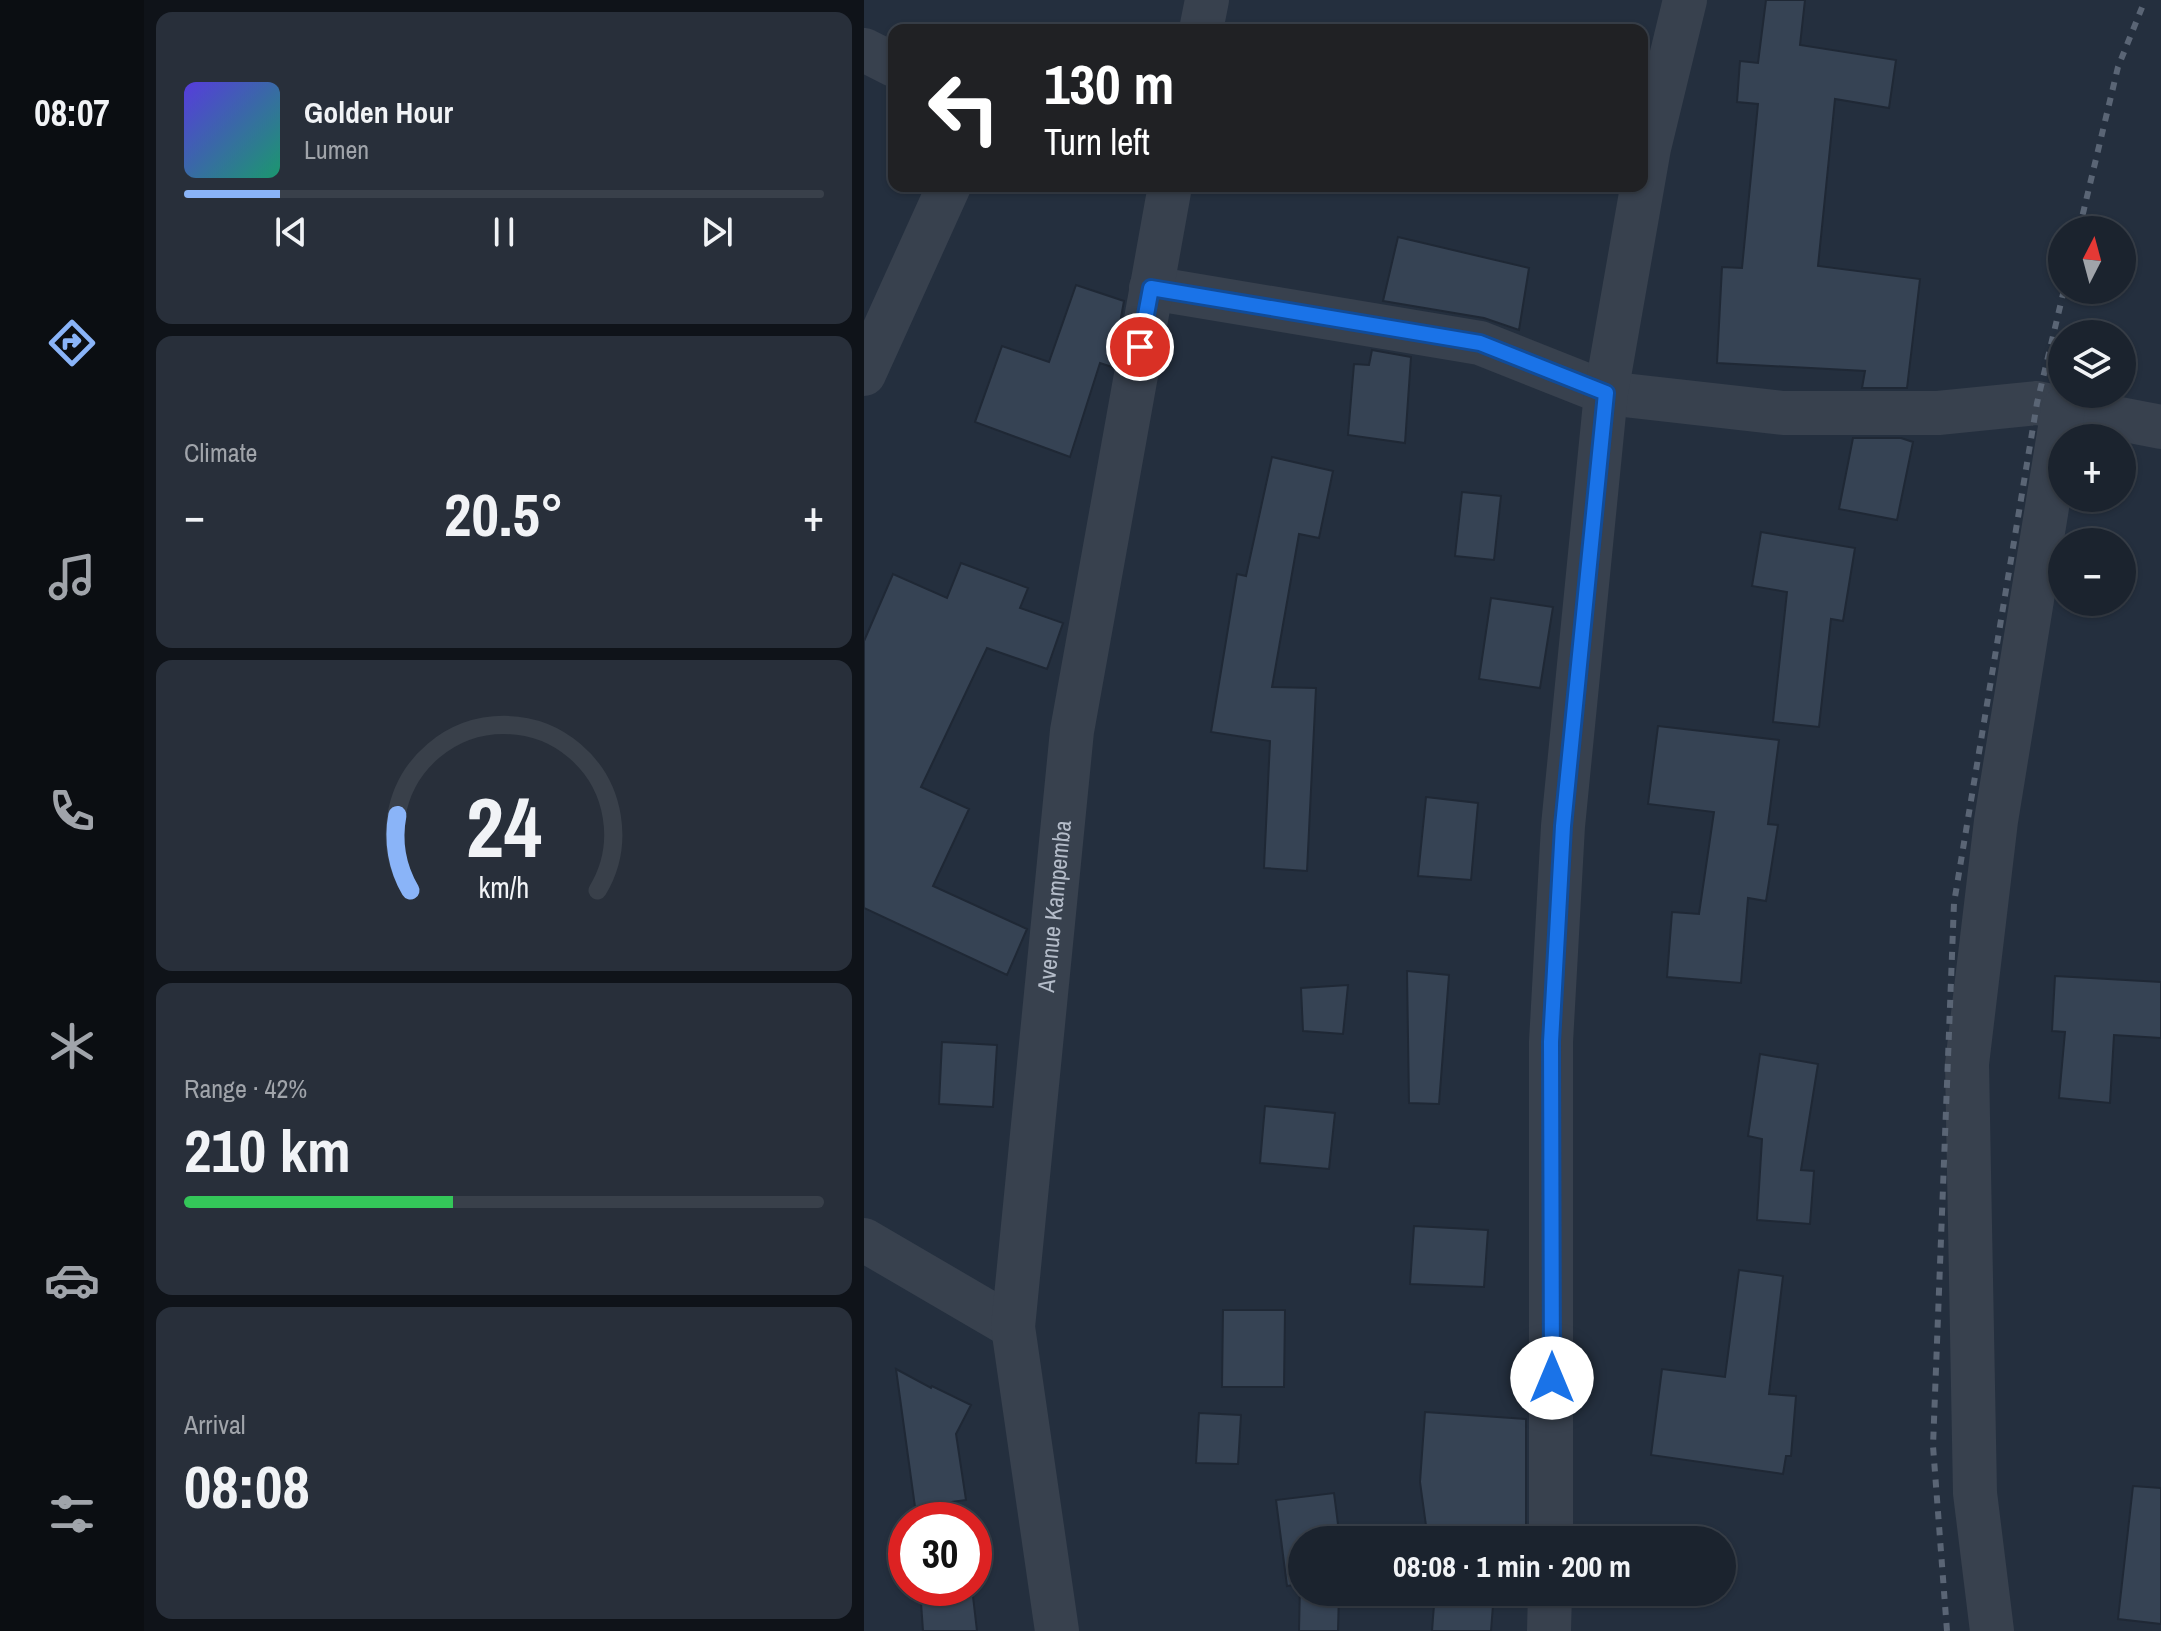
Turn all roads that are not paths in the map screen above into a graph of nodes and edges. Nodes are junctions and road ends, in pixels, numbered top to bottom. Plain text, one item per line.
1 (1207, 0) edge
2 (1685, 0) edge
3 (1202, 24) edge
4 (864, 50) edge
5 (888, 62) edge
6 (1648, 154) edge
7 (946, 192) edge
8 (1161, 192) edge
9 (1641, 192) edge
10 (1151, 288) junction
11 (864, 374) edge
12 (1606, 393) junction
13 (2063, 409) junction
14 (2161, 427) edge
15 (864, 1240) edge
16 (1013, 1327) junction
17 (1551, 1526) edge
18 (1550, 1606) edge
19 (1057, 1631) edge
20 (1549, 1631) edge
21 (1992, 1631) edge

1 - 3 street
2 - 6 street
4 - 5 street
7 - 11 street
8 - 10 street, Avenue Kampemba
9 - 12 street
10 - 12 street
10 - 16 street, Avenue Kampemba
12 - 13 street
12 - 17 street
13 - 14 street
13 - 21 street
15 - 16 street
16 - 19 street, Avenue Kampemba
18 - 20 street

